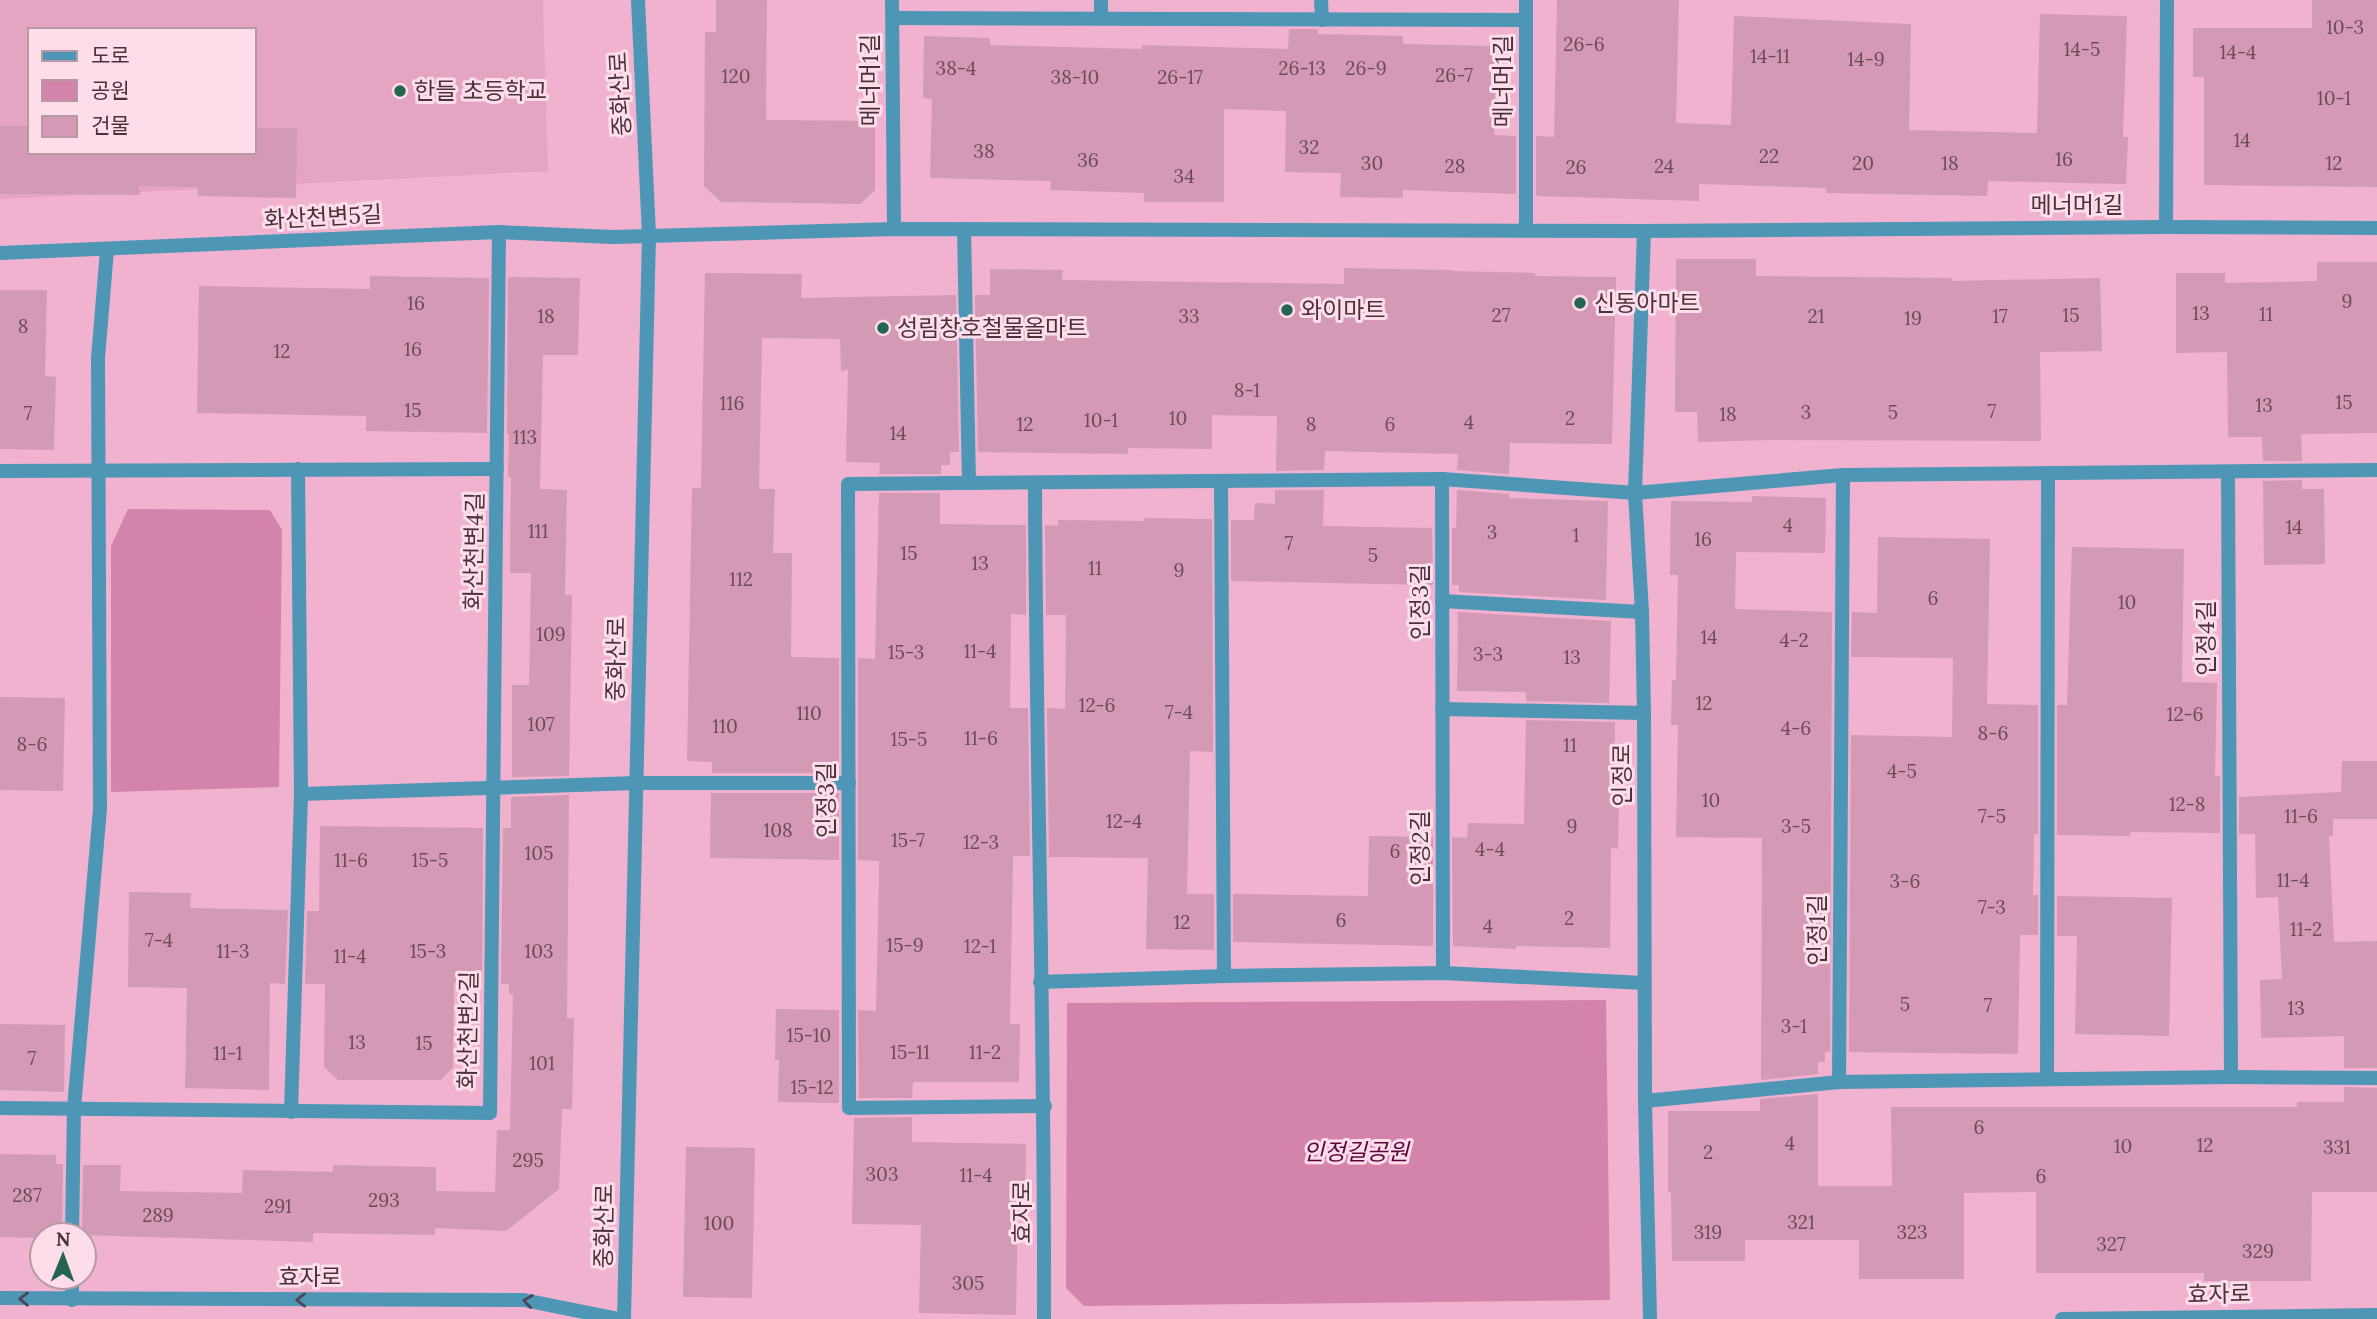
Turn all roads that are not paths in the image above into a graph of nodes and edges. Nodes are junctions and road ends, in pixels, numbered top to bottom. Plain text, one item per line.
1 (638, 0) edge
2 (892, 0) edge
3 (1101, 0) edge
4 (1321, 0) edge
5 (1526, 0) edge
6 (2167, 0) edge
7 (893, 18) junction
8 (1101, 18) junction
9 (1322, 20) junction
10 (1526, 20) junction
11 (2166, 227) junction
12 (2377, 228) edge
13 (894, 229) junction
14 (964, 229) junction
15 (1526, 229) junction
16 (1644, 231) junction
17 (499, 232) junction
18 (649, 235) junction
19 (107, 250) junction
20 (0, 253) edge
21 (298, 469) junction
22 (498, 469) junction
23 (2377, 470) edge
24 (0, 471) edge
25 (99, 471) junction
26 (2228, 472) junction
27 (2048, 474) junction
28 (1843, 475) junction
29 (1442, 479) junction
30 (1221, 481) junction
31 (969, 483) junction
32 (1035, 483) junction
33 (1635, 493) junction
34 (1442, 601) junction
35 (1642, 612) junction
36 (1442, 709) junction
37 (1644, 713) junction
38 (1443, 724) joint
39 (636, 783) junction
40 (849, 783) junction
41 (493, 789) junction
42 (301, 794) junction
43 (1443, 973) junction
44 (1224, 976) junction
45 (1040, 982) junction
46 (1644, 984) junction
47 (2231, 1077) junction
48 (2377, 1078) edge
49 (2047, 1079) junction
50 (1839, 1082) junction
51 (1645, 1101) junction
52 (1045, 1106) junction
53 (0, 1108) edge
54 (74, 1108) junction
55 (290, 1112) junction
56 (72, 1221) edge
57 (72, 1291) edge
58 (0, 1298) edge
59 (72, 1300) junction
60 (2377, 1315) edge
61 (622, 1319) edge
62 (1044, 1319) edge
63 (1650, 1319) edge
64 (2062, 1319) edge

1 - 18 street, 중화산로
2 - 7 street
3 - 8 street
4 - 9 street
5 - 10 street
6 - 11 street
7 - 8 street, 메너머1길
7 - 13 street, 메너머1길
8 - 9 street, 메너머1길
9 - 10 street, 메너머1길
10 - 15 street, 메너머1길
11 - 12 street, 메너머1길
11 - 16 street, 메너머1길
13 - 14 street, 메너머1길
13 - 18 street, 메너머1길
14 - 15 street, 메너머1길
14 - 31 street
15 - 16 street, 메너머1길
16 - 33 street, 인정로
17 - 18 street, 화산천변5길
17 - 19 street, 화산천변5길
17 - 22 street
18 - 39 street, 중화산로
19 - 20 street, 화산천변5길
19 - 25 street
21 - 22 street, 화산천변4길
21 - 25 street, 화산천변4길
21 - 42 street
22 - 41 street, 화산천변4길
23 - 26 street
24 - 25 street, 화산천변4길
25 - 54 street
26 - 27 street
26 - 47 street, 인정4길
27 - 28 street
27 - 49 street
28 - 33 street
28 - 50 street, 인정1길
29 - 30 street, 인정3길
29 - 33 street, 인정3길
29 - 34 street, 인정3길
30 - 32 street, 인정3길
30 - 44 street
31 - 32 street, 인정3길
31 - 40 street, 인정3길
32 - 45 street
33 - 35 street, 인정로
34 - 35 street
34 - 36 street, 인정3길
35 - 37 street, 인정로
36 - 37 street
36 - 38 street, 인정3길
37 - 46 street, 인정로
38 - 43 street, 인정2길
39 - 40 street
39 - 41 street
39 - 61 street, 중화산로
40 - 52 street, 인정3길
41 - 42 street
41 - 55 street, 화산천변2길
42 - 55 street
43 - 44 street
43 - 46 street
44 - 45 street
45 - 52 street
46 - 51 street, 인정로
47 - 48 street
47 - 49 street
49 - 50 street
50 - 51 street
51 - 63 street, 인정로
52 - 62 street, 효자로
53 - 54 street, 화산천변2길
54 - 55 street, 화산천변2길
54 - 56 street
57 - 59 street
59 -> 58 street, 효자로
61 -> 59 street, 효자로
60 - 64 street, 효자로

